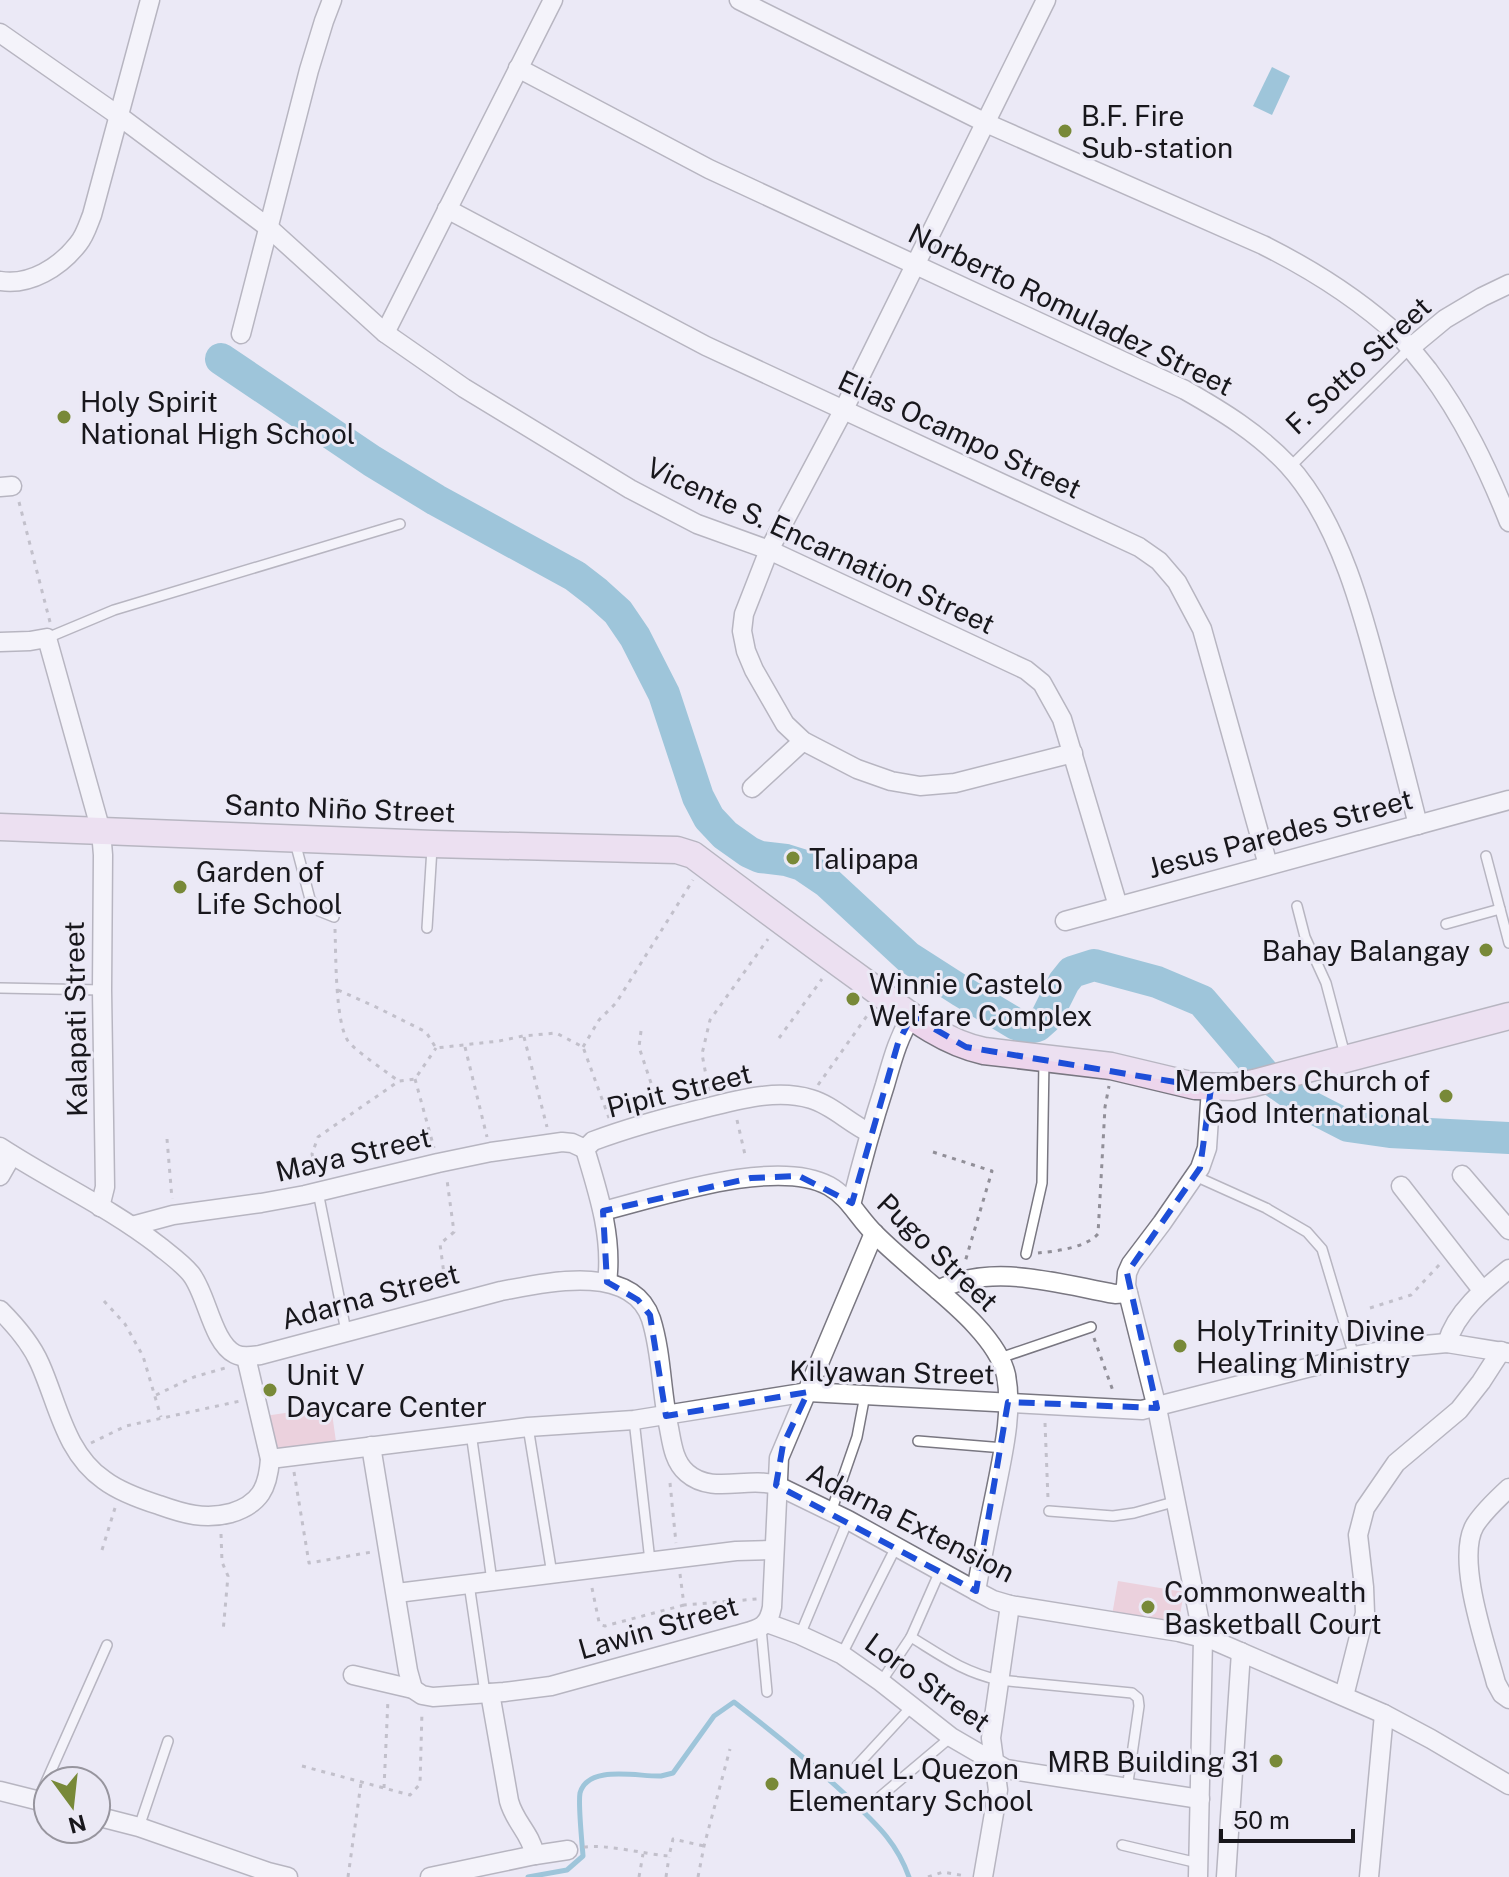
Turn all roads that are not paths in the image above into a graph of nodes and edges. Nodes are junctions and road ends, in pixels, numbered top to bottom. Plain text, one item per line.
1 (150, 0) edge
2 (332, 0) edge
3 (553, 0) edge
4 (739, 0) edge
5 (784, 0) edge
6 (1046, 0) edge
7 (773, 18) junction
8 (0, 33) edge
9 (518, 68) junction
10 (119, 116) junction
11 (986, 123) junction
12 (447, 209) junction
13 (269, 228) junction
14 (915, 265) junction
15 (0, 281) edge
16 (1509, 284) edge
17 (385, 333) junction
18 (241, 334) dead end
19 (1410, 348) junction
20 (843, 411) junction
21 (1290, 467) junction
22 (1509, 522) edge
23 (400, 524) dead end
24 (769, 550) junction
25 (47, 638) junction
26 (0, 642) edge
27 (803, 741) junction
28 (1073, 753) junction
29 (752, 788) dead end
30 (1509, 800) edge
31 (1418, 825) junction
32 (0, 827) edge
33 (101, 831) junction
34 (294, 838) junction
35 (433, 844) junction
36 (1486, 856) dead end
37 (1268, 865) junction
38 (1118, 906) junction
39 (1297, 906) dead end
40 (1500, 909) junction
41 (334, 917) road end
42 (1065, 921) dead end
43 (1446, 924) dead end
44 (427, 928) dead end
45 (1509, 943) edge
46 (0, 988) edge
47 (102, 990) junction
48 (912, 1016) junction
49 (1509, 1016) edge
50 (1044, 1058) junction
51 (1347, 1059) junction
52 (1211, 1088) junction
53 (870, 1133) junction
54 (585, 1149) junction
55 (6, 1151) edge
56 (1462, 1175) dead end
57 (0, 1176) edge
58 (1195, 1176) junction
59 (1401, 1186) dead end
60 (318, 1192) junction
61 (851, 1205) junction
62 (100, 1207) junction
63 (603, 1211) junction
64 (132, 1226) junction
65 (1509, 1230) edge
66 (874, 1233) junction
67 (1026, 1254) road end
68 (1509, 1269) edge
69 (607, 1282) junction
70 (938, 1290) junction
71 (1482, 1290) junction
72 (1128, 1293) junction
73 (0, 1310) edge
74 (1091, 1327) road end
75 (346, 1331) junction
76 (1447, 1343) junction
77 (1505, 1352) edge
78 (1354, 1356) junction
79 (246, 1357) junction
80 (1000, 1358) junction
81 (808, 1392) junction
82 (865, 1395) junction
83 (1008, 1402) junction
84 (1157, 1408) junction
85 (666, 1416) junction
86 (634, 1420) junction
87 (528, 1427) junction
88 (471, 1433) junction
89 (918, 1441) dead end
90 (371, 1446) junction
91 (1004, 1448) junction
92 (270, 1459) junction
93 (776, 1485) junction
94 (1509, 1488) edge
95 (1177, 1501) junction
96 (1049, 1511) road end
97 (839, 1516) junction
98 (896, 1547) junction
99 (774, 1550) junction
100 (650, 1561) junction
101 (940, 1571) junction
102 (552, 1574) junction
103 (492, 1581) junction
104 (469, 1584) junction
105 (976, 1591) junction
106 (397, 1593) junction
107 (1010, 1605) junction
108 (764, 1625) junction
109 (800, 1635) junction
110 (911, 1637) junction
111 (1203, 1638) junction
112 (107, 1645) dead end
113 (1241, 1652) junction
114 (841, 1654) junction
115 (353, 1675) dead end
116 (999, 1680) junction
117 (881, 1682) junction
118 (418, 1692) junction
119 (767, 1692) dead end
120 (488, 1693) junction
121 (1344, 1696) junction
122 (1509, 1699) edge
123 (912, 1705) junction
124 (1384, 1714) junction
125 (951, 1737) junction
126 (168, 1741) dead end
127 (994, 1762) junction
128 (58, 1765) edge
129 (852, 1771) dead end
130 (1509, 1785) edge
131 (1127, 1789) junction
132 (0, 1791) edge
133 (881, 1796) dead end
134 (32, 1799) edge
135 (1200, 1799) junction
136 (112, 1820) edge
137 (139, 1827) junction
138 (1122, 1845) dead end
139 (568, 1850) dead end
140 (535, 1855) junction
141 (1198, 1870) edge
142 (288, 1877) edge
143 (430, 1877) edge
144 (983, 1877) edge
145 (1226, 1877) edge
146 (1369, 1877) edge

1 - 10 street
2 - 13 street
3 - 9 street
4 - 7 street
5 - 7 street
6 - 11 street
7 - 11 street
8 - 10 street, Vicente S. Encarnation Street
9 - 12 street
9 - 14 street, Norberto Romuladez Street
10 - 13 street, Vicente S. Encarnation Street
10 - 15 street
11 - 14 street
11 - 19 street
12 - 17 street
12 - 20 street, Elias Ocampo Street
13 - 17 street, Vicente S. Encarnation Street
13 - 18 street
14 - 20 street
14 - 21 street, Norberto Romuladez Street
16 - 19 street, F. Sotto Street
17 - 24 street, Vicente S. Encarnation Street
19 - 21 lane, F. Sotto Street
19 - 22 street
20 - 24 street
20 - 37 street, Elias Ocampo Street
21 - 31 street, Norberto Romuladez Street
23 - 25 lane
24 - 27 street
24 - 28 street, Vicente S. Encarnation Street
25 - 26 street
25 - 33 street, Kalapati Street
27 - 28 street
27 - 29 street
28 - 38 street, Vicente S. Encarnation Street
30 - 31 street, Jesus Paredes Street
31 - 37 street, Jesus Paredes Street
32 - 33 main road, Santo Niño Street
33 - 34 main road, Santo Niño Street
33 - 47 street, Kalapati Street
34 - 35 main road, Santo Niño Street
34 - 41 lane
35 - 44 lane
35 - 48 main road, Santo Niño Street
36 - 40 lane
37 - 38 street, Jesus Paredes Street
38 - 42 street, Jesus Paredes Street
39 - 51 lane
40 - 43 lane
40 - 45 lane
46 - 47 lane
47 - 62 street, Kalapati Street
48 - 50 main road
48 - 53 street
49 - 51 main road
50 - 52 main road
50 - 67 lane
51 - 52 main road
52 - 58 street
53 - 54 street, Pipit Street
53 - 61 street
54 - 60 street, Maya Street
54 - 63 street, Pipit Street
55 - 57 street
55 - 62 street
56 - 65 street
58 - 72 street
58 - 78 lane
59 - 71 street
60 - 64 street, Maya Street
60 - 75 lane
61 - 63 street, Pugo Street
61 - 66 street, Pugo Street
62 - 64 street
63 - 69 street, Pipit Street
64 - 79 street
66 - 70 street, Pugo Street
66 - 81 street, Lawin Street
68 - 71 street
69 - 75 street, Adarna Street
69 - 85 street
70 - 72 street
70 - 80 street, Pugo Street
71 - 76 street
72 - 84 street
73 - 92 street
74 - 80 lane
75 - 79 street, Adarna Street
76 - 77 street, Kilyawan Street
76 - 78 street, Kilyawan Street
77 - 121 street
78 - 84 street, Kilyawan Street
79 - 92 street
80 - 83 street, Pugo Street
81 - 82 street, Kilyawan Street
81 - 85 street, Kilyawan Street
81 - 93 street, Lawin Street
82 - 83 street, Kilyawan Street
82 - 97 lane
83 - 84 street, Kilyawan Street
83 - 91 street, Pugo Street
84 - 95 street
85 - 86 street, Kilyawan Street
85 - 93 street, Adarna Extension
86 - 87 street, Kilyawan Street
86 - 100 lane
87 - 88 street, Kilyawan Street
87 - 102 lane
88 - 90 street, Kilyawan Street
88 - 103 lane
89 - 91 lane
90 - 92 street, Kilyawan Street
90 - 106 street
91 - 105 street, Pugo Street
93 - 97 street, Adarna Extension
93 - 99 street, Lawin Street
94 - 122 street
95 - 96 lane
95 - 111 street
97 - 98 street, Adarna Extension
97 - 109 lane
98 - 101 street, Adarna Extension
98 - 114 lane
99 - 100 street
99 - 108 street, Lawin Street
100 - 102 street
101 - 105 street, Adarna Extension
101 - 110 lane
102 - 103 street
103 - 104 street
104 - 106 street
104 - 120 lane
105 - 107 street, Adarna Extension
106 - 118 street
107 - 111 street, Adarna Extension
107 - 116 street
108 - 109 street, Loro Street
108 - 119 lane
108 - 120 street, Lawin Street
109 - 114 street, Loro Street
110 - 116 lane
110 - 117 lane
111 - 113 street, Adarna Extension
111 - 135 street
112 - 128 lane
113 - 121 street, Adarna Extension
113 - 145 street
114 - 117 street, Loro Street
115 - 118 street, Lawin Street
116 - 127 street
116 - 131 lane
117 - 123 street, Loro Street
118 - 120 street, Lawin Street
120 - 140 street
121 - 124 street, Adarna Extension
123 - 125 street, Loro Street
123 - 129 lane
124 - 130 street, Adarna Extension
124 - 146 street
125 - 127 street, Loro Street
125 - 133 lane
126 - 137 lane
127 - 131 street, Loro Street
127 - 144 street
131 - 135 street, Loro Street
132 - 134 street
135 - 141 street
136 - 137 street
137 - 142 street
138 - 141 lane
139 - 140 street
140 - 143 street

